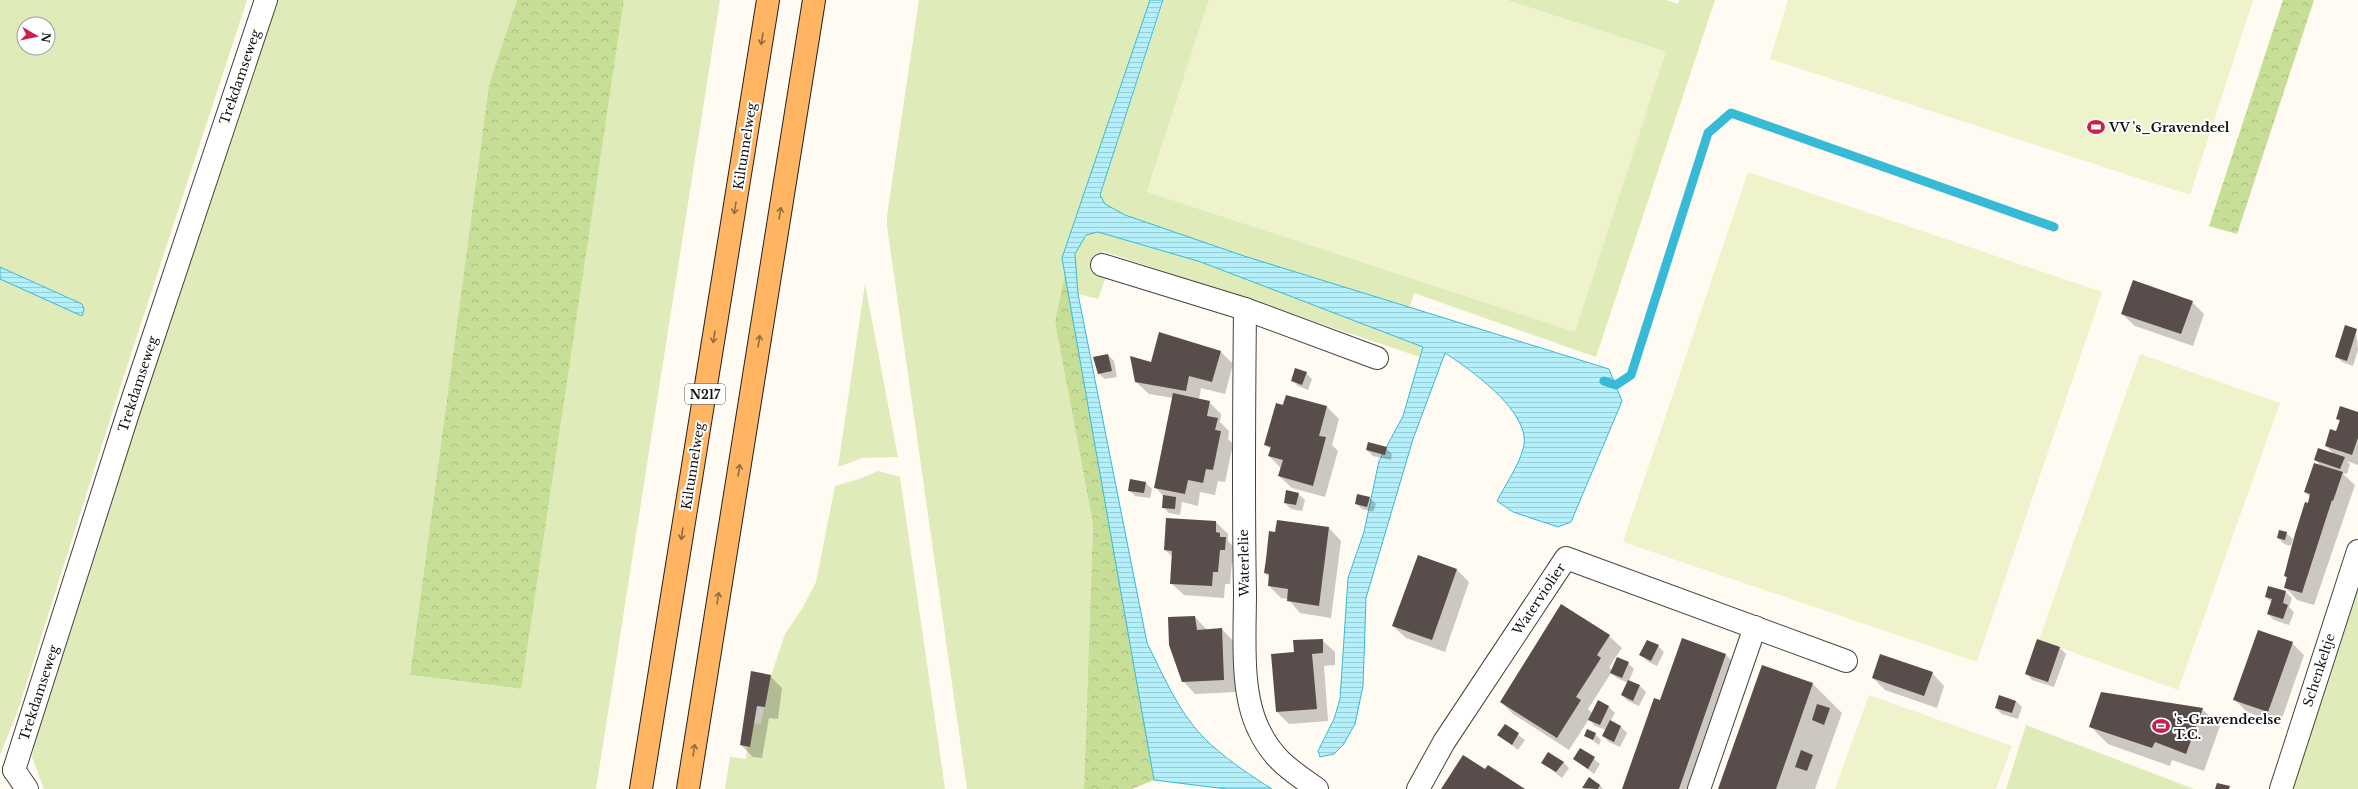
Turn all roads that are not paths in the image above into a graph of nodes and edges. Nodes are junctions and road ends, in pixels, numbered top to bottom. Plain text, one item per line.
1 (266, 0) edge
2 (768, 0) edge
3 (814, 0) edge
4 (1102, 265) dead end
5 (1244, 309) junction
6 (1377, 358) dead end
7 (2358, 552) edge
8 (1755, 627) junction
9 (1846, 661) dead end
10 (7, 774) edge
11 (27, 789) edge
12 (641, 789) edge
13 (688, 789) edge
14 (1317, 789) edge
15 (1418, 789) edge
16 (1699, 789) edge
17 (2281, 789) edge

1 - 10 street, Trekdamseweg
2 -> 12 main road, Kiltunnelweg / N217
13 -> 3 main road
4 - 5 street
5 - 6 street
5 - 14 street, Waterlelie
7 - 17 street, Schenkeltje
8 - 9 street, Waterviolier
8 - 15 street, Waterviolier
8 - 16 street
10 - 11 street

